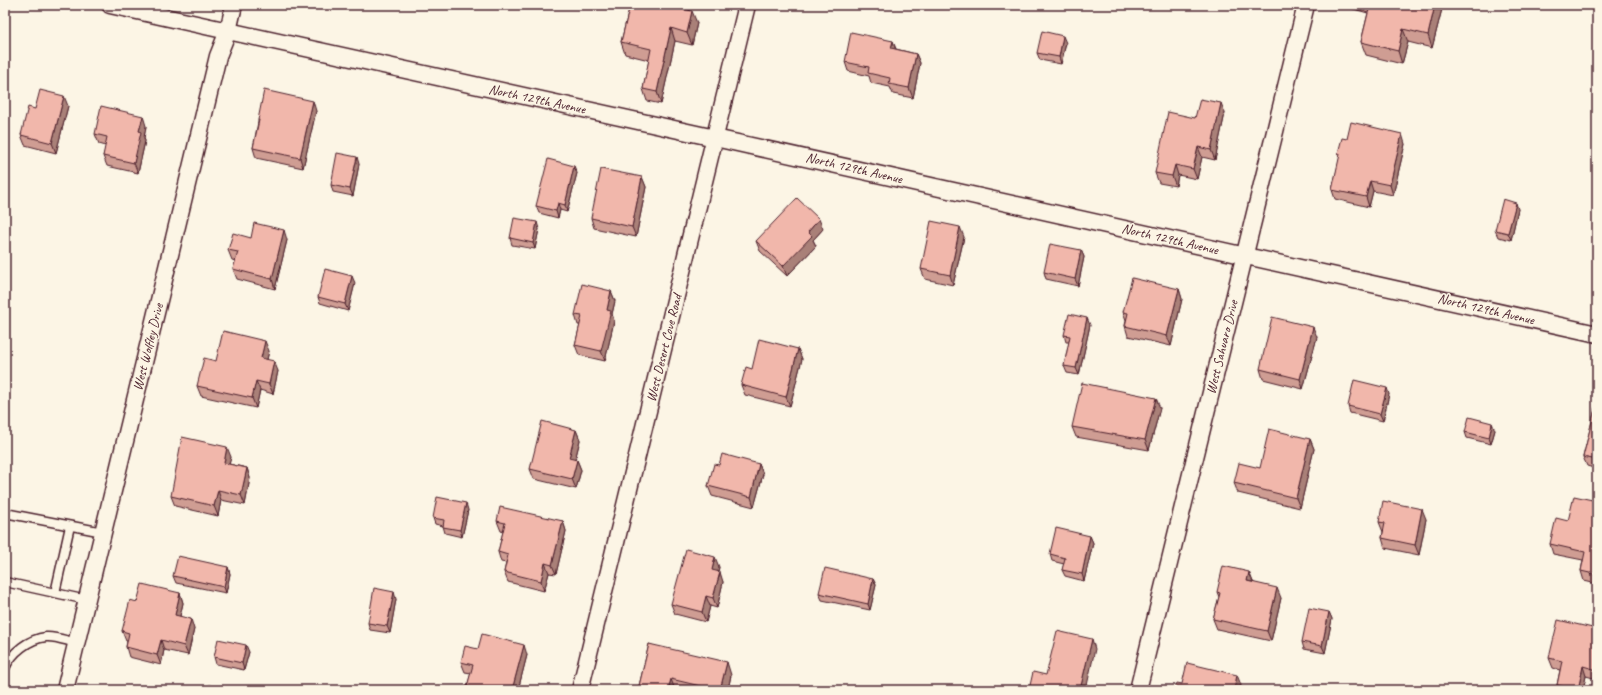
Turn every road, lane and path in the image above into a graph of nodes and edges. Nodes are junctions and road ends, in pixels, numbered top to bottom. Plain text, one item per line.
1 (110, 5) edge
2 (234, 5) edge
3 (747, 5) edge
4 (1306, 5) edge
5 (228, 31) junction
6 (715, 138) junction
7 (1244, 255) junction
8 (1597, 334) edge
9 (5, 513) edge
10 (70, 526) junction
11 (103, 532) junction
12 (5, 582) edge
13 (55, 593) junction
14 (87, 600) junction
15 (76, 643) junction
16 (5, 668) edge
17 (65, 690) edge
18 (580, 690) edge
19 (1138, 690) edge

1 - 5 street, North 129th Avenue
2 - 5 street, West Wolfley Drive
3 - 6 street, West Desert Cove Road
4 - 7 street, West Sahuaro Drive
5 - 6 street, North 129th Avenue
5 - 11 street, West Wolfley Drive
6 - 7 street, North 129th Avenue
6 - 18 street, West Desert Cove Road
7 - 8 street, North 129th Avenue
7 - 19 street, West Sahuaro Drive
9 - 10 lane
10 - 11 lane
10 - 13 lane
11 - 14 street, West Wolfley Drive
12 - 13 lane
13 - 14 lane
14 - 15 street, West Wolfley Drive
15 - 16 lane
15 - 17 street, West Wolfley Drive

